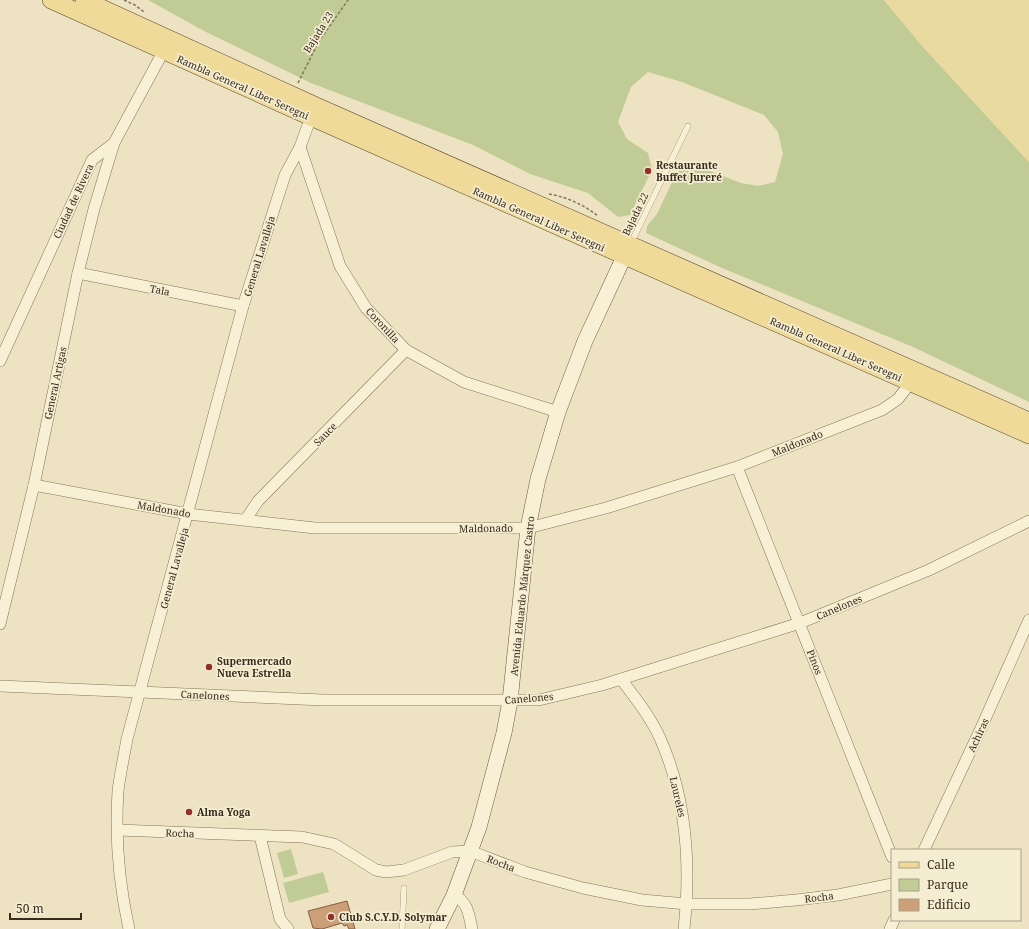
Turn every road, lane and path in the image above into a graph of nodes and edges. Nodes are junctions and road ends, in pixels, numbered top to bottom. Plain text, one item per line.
1 (84, 0) edge
2 (348, 0) edge
3 (48, 1) edge
4 (163, 52) junction
5 (292, 95) junction
6 (311, 118) junction
7 (688, 126) dead end
8 (114, 143) junction
9 (300, 147) junction
10 (627, 251) junction
11 (78, 273) junction
12 (243, 306) junction
13 (406, 350) junction
14 (0, 361) edge
15 (911, 382) junction
16 (558, 412) junction
17 (1029, 421) edge
18 (1029, 435) edge
19 (737, 468) junction
20 (34, 485) junction
21 (188, 514) junction
22 (246, 519) junction
23 (1028, 523) edge
24 (528, 528) junction
25 (1029, 620) edge
26 (800, 623) junction
27 (0, 624) edge
28 (621, 680) junction
29 (0, 686) edge
30 (141, 692) junction
31 (510, 701) junction
32 (118, 830) junction
33 (260, 836) junction
34 (924, 849) edge
35 (470, 851) junction
36 (891, 854) edge
37 (891, 884) edge
38 (404, 888) dead end
39 (454, 895) junction
40 (687, 904) junction
41 (129, 929) edge
42 (288, 929) edge
43 (402, 929) edge
44 (437, 929) edge
45 (472, 929) edge
46 (684, 929) edge

1 - 5 main road, Rambla General Liber Seregni
2 - 5 path, Bajada 23
3 - 4 main road, Rambla General Liber Seregni
4 - 6 main road, Rambla General Liber Seregni
4 - 8 street, Ciudad de Rivera
5 - 10 main road, Rambla General Liber Seregni
6 - 9 street, General Lavalleja
6 - 10 main road, Rambla General Liber Seregni
7 - 10 lane, Bajada 22
8 - 11 street, General Artigas
8 - 14 street, Ciudad de Rivera
9 - 12 street, General Lavalleja
9 - 13 street, Coronilla
10 - 15 main road, Rambla General Liber Seregni
10 - 16 street, Avenida Eduardo Márquez Castro
10 - 17 main road, Rambla General Liber Seregni
11 - 12 street, Tala
11 - 20 street, General Artigas
12 - 21 street, General Lavalleja
13 - 16 street, Coronilla
13 - 22 street, Sauce
15 - 18 main road, Rambla General Liber Seregni
15 - 19 street, Maldonado
16 - 24 street, Avenida Eduardo Márquez Castro
19 - 24 street, Maldonado
19 - 26 street, Pinos
20 - 21 street, Maldonado
20 - 27 street, General Artigas
21 - 22 street, Maldonado
21 - 30 street, General Lavalleja
22 - 24 street, Maldonado
23 - 26 street, Canelones
24 - 31 street, Avenida Eduardo Márquez Castro
25 - 34 street, Achiras
26 - 28 street, Canelones
26 - 36 street, Pinos
28 - 31 street, Canelones
28 - 40 street, Laureles
29 - 30 street, Canelones
30 - 31 street, Canelones
30 - 32 street, General Lavalleja
31 - 35 street, Avenida Eduardo Márquez Castro
32 - 33 street, Rocha
32 - 41 street, General Lavalleja
33 - 35 street, Rocha
33 - 42 street
35 - 39 street, Avenida Eduardo Márquez Castro
35 - 40 street, Rocha
37 - 40 street, Rocha
38 - 43 lane
39 - 44 street, Avenida Eduardo Márquez Castro
39 - 45 street
40 - 46 street, Laureles

